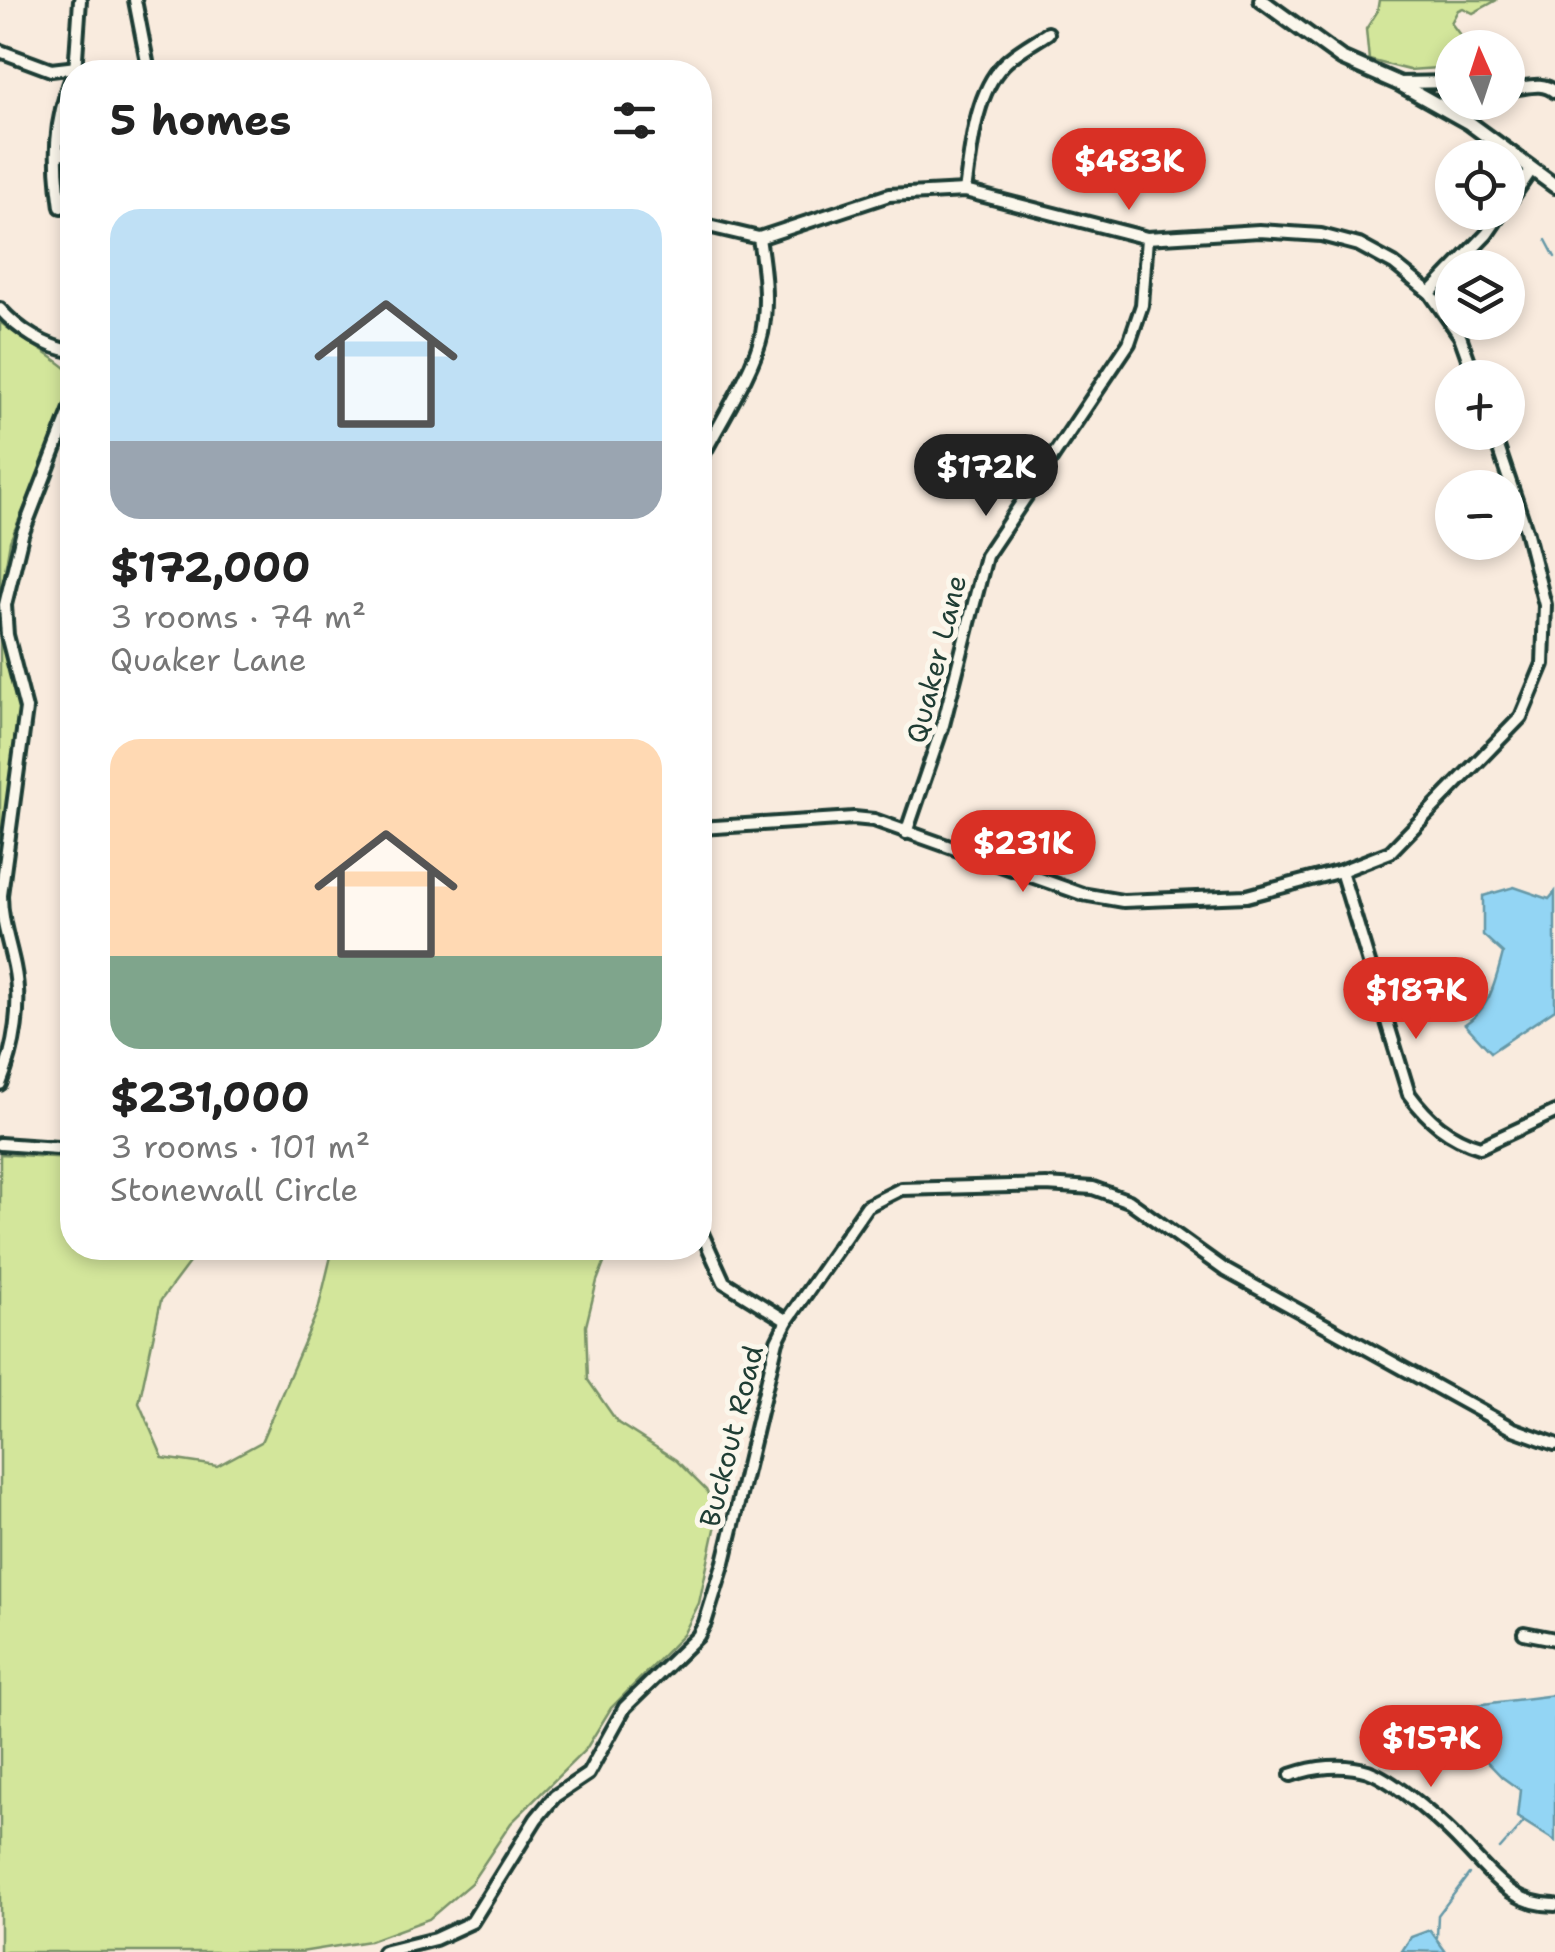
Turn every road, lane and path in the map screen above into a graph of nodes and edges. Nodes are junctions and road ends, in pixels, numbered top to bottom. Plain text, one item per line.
1 (80, 0) edge
2 (135, 0) edge
3 (1261, 0) edge
4 (1048, 33) dead end
5 (0, 51) edge
6 (76, 60) edge
7 (147, 60) edge
8 (60, 71) edge
9 (1435, 82) edge
10 (1398, 83) junction
11 (1525, 86) edge
12 (1555, 92) edge
13 (60, 115) edge
14 (58, 152) joint
15 (1532, 169) junction
16 (1525, 179) edge
17 (1555, 186) edge
18 (965, 191) junction
19 (60, 201) edge
20 (712, 227) edge
21 (1487, 230) edge
22 (759, 238) junction
23 (1147, 238) junction
24 (1469, 250) edge
25 (1435, 288) edge
26 (1430, 293) junction
27 (0, 309) edge
28 (60, 347) edge
29 (1469, 360) edge
30 (60, 437) edge
31 (712, 439) edge
32 (1499, 450) edge
33 (712, 827) edge
34 (906, 833) junction
35 (1341, 871) junction
36 (0, 1084) edge
37 (1555, 1112) edge
38 (0, 1144) edge
39 (60, 1148) edge
40 (712, 1256) edge
41 (787, 1321) junction
42 (1555, 1444) edge
43 (1524, 1633) dead end
44 (1555, 1639) edge
45 (1291, 1775) dead end
46 (1555, 1905) edge
47 (383, 1952) edge

1 - 6 street
2 - 7 street
3 - 10 street
4 - 18 street
5 - 8 street
9 - 10 street
10 - 15 street
11 - 12 street
13 - 14 street
14 - 19 street
15 - 16 street
15 - 17 street
18 - 22 street
18 - 23 street
20 - 22 street
21 - 24 street
22 - 31 street
23 - 26 street
23 - 34 street, Quaker Lane
25 - 26 street
26 - 29 street
27 - 28 street
30 - 36 street
32 - 35 street
33 - 34 street
34 - 35 street
35 - 37 street
38 - 39 street
40 - 41 street
41 - 42 street, Buckout Road
41 - 47 street, Buckout Road
43 - 44 street
45 - 46 street

